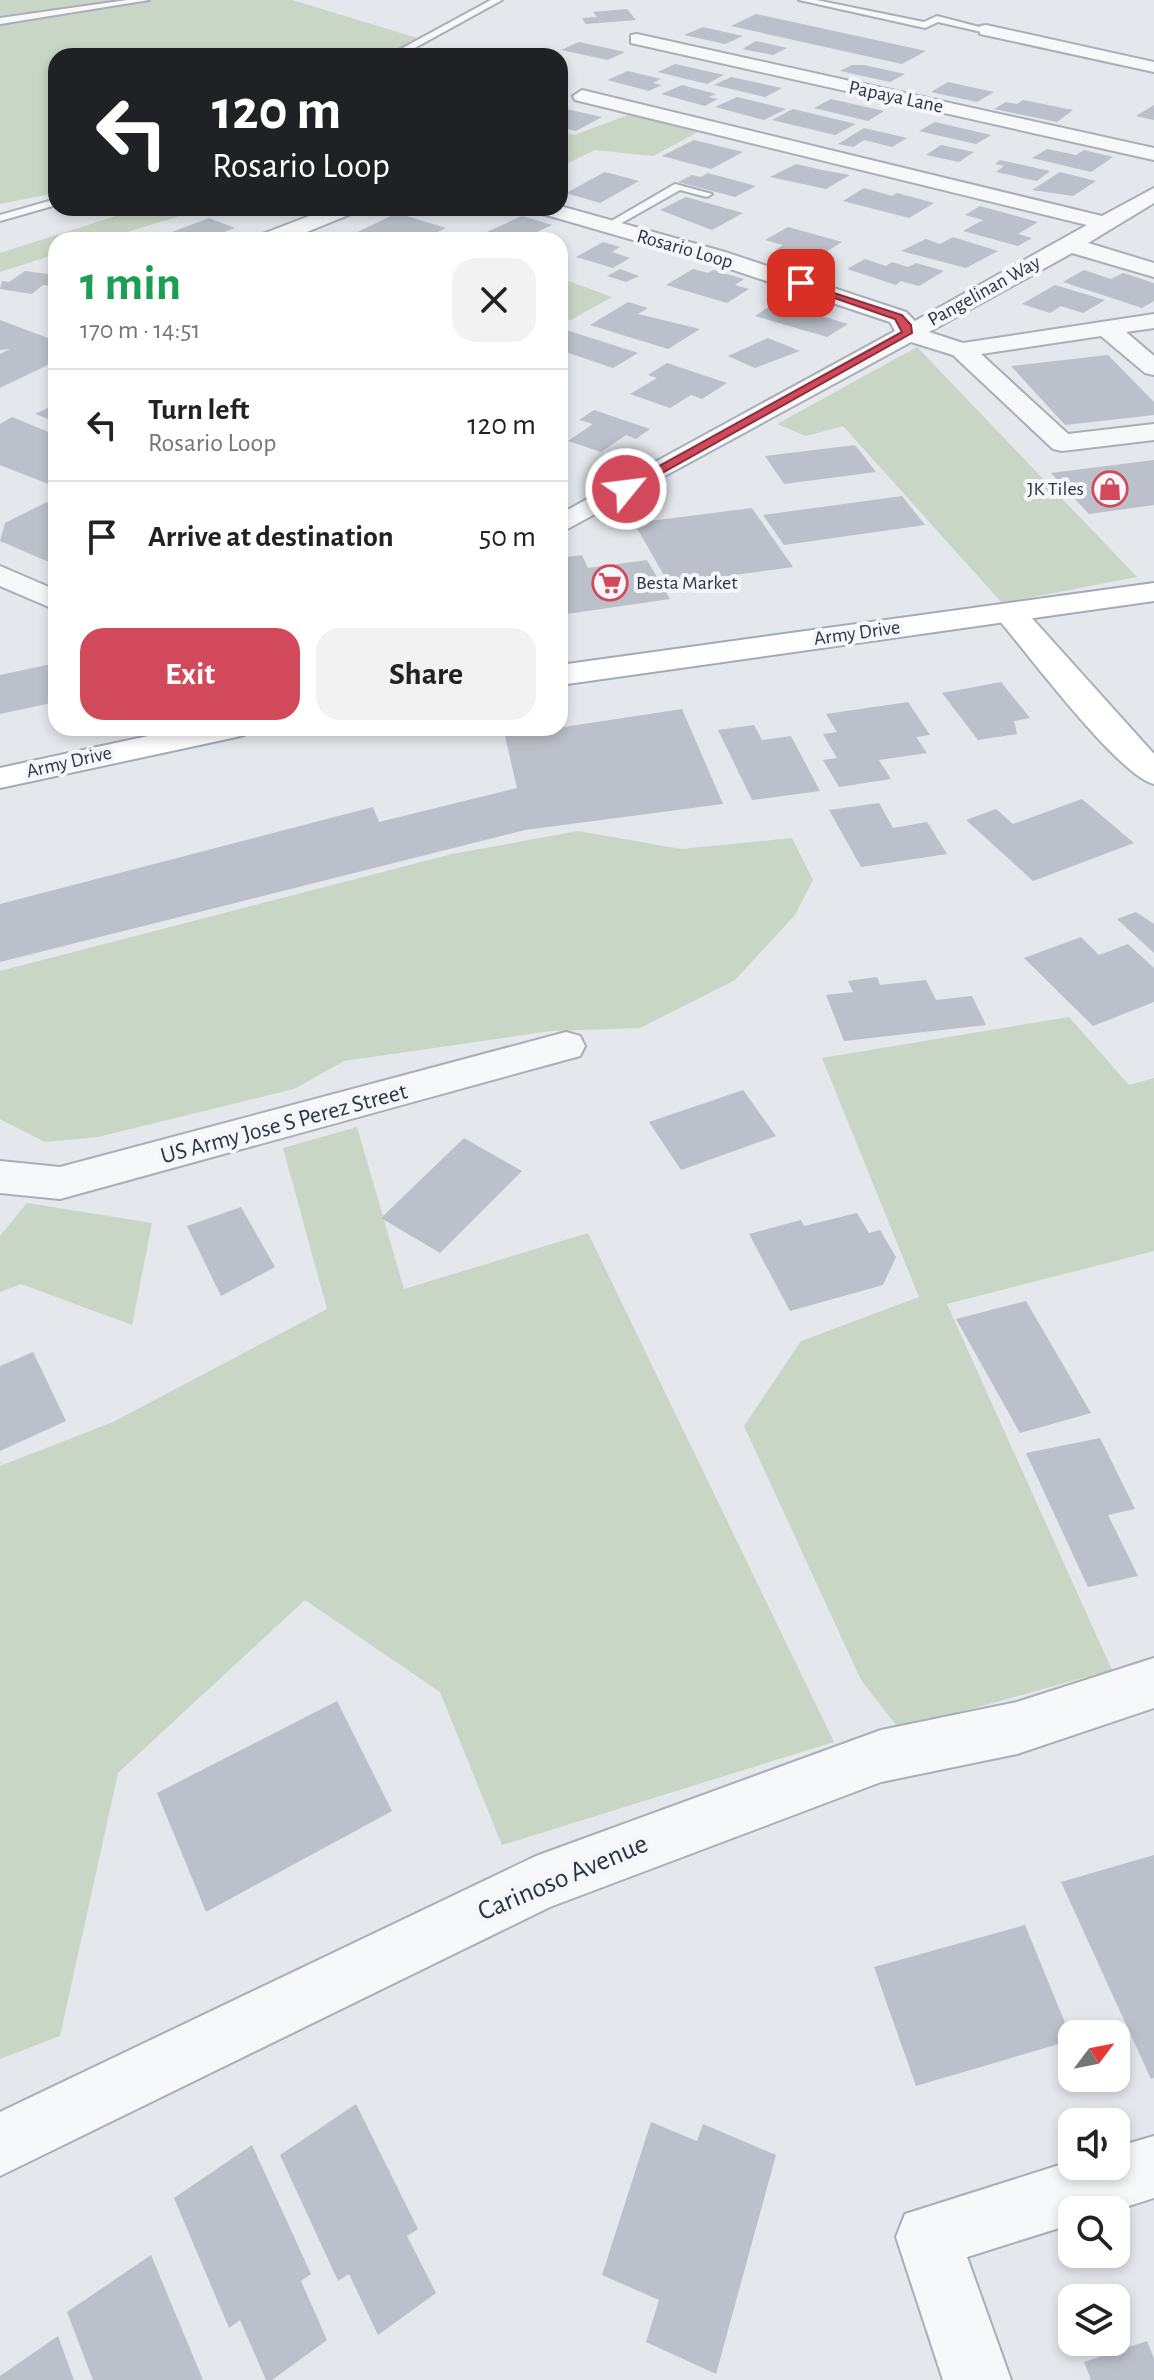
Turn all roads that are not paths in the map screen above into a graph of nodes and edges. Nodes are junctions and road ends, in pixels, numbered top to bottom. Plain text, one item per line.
1 (145, 0) edge
2 (498, 0) edge
3 (803, 0) edge
4 (0, 21) edge
5 (986, 30) joint
6 (637, 39) dead end
7 (408, 48) edge
8 (1154, 67) edge
9 (582, 96) dead end
10 (1154, 154) edge
11 (707, 194) dead end
12 (1154, 194) edge
13 (48, 204) edge
14 (568, 215) edge
15 (329, 216) edge
16 (0, 218) edge
17 (1103, 223) junction
18 (607, 227) junction
19 (288, 232) edge
20 (1070, 245) junction
21 (1154, 270) edge
22 (1154, 321) edge
23 (1105, 327) junction
24 (907, 333) junction
25 (962, 350) junction
26 (1154, 368) edge
27 (1154, 432) edge
28 (574, 491) dead end
29 (602, 502) junction
30 (568, 521) edge
31 (0, 575) edge
32 (1154, 592) edge
33 (48, 597) edge
34 (1010, 613) junction
35 (568, 674) edge
36 (195, 736) edge
37 (1154, 774) edge
38 (0, 778) edge
39 (566, 1046) dead end
40 (0, 1177) edge
41 (1154, 1683) edge
42 (0, 2145) edge
43 (1154, 2167) edge
44 (977, 2380) edge

1 - 4 lane
2 - 7 lane
3 - 5 lane
5 - 8 street
6 - 10 street, Papaya Lane
9 - 17 street
11 - 18 lane
12 - 17 street, Pangelinan Way
13 - 16 lane
14 - 18 street, Rosario Loop
15 - 19 street
17 - 20 street, Pangelinan Way
18 - 24 street, Rosario Loop
20 - 21 street
20 - 24 street, Pangelinan Way
22 - 23 street
23 - 25 street
23 - 26 street
24 - 25 street
24 - 29 street, Pangelinan Way
25 - 27 street
28 - 29 street
29 - 30 street, Pangelinan Way
31 - 33 street
32 - 34 main road, Army Drive
34 - 35 main road, Army Drive
34 - 37 main road
36 - 38 main road, Army Drive
39 - 40 street, US Army Jose S Perez Street
41 - 42 street, Carinoso Avenue
43 - 44 street

